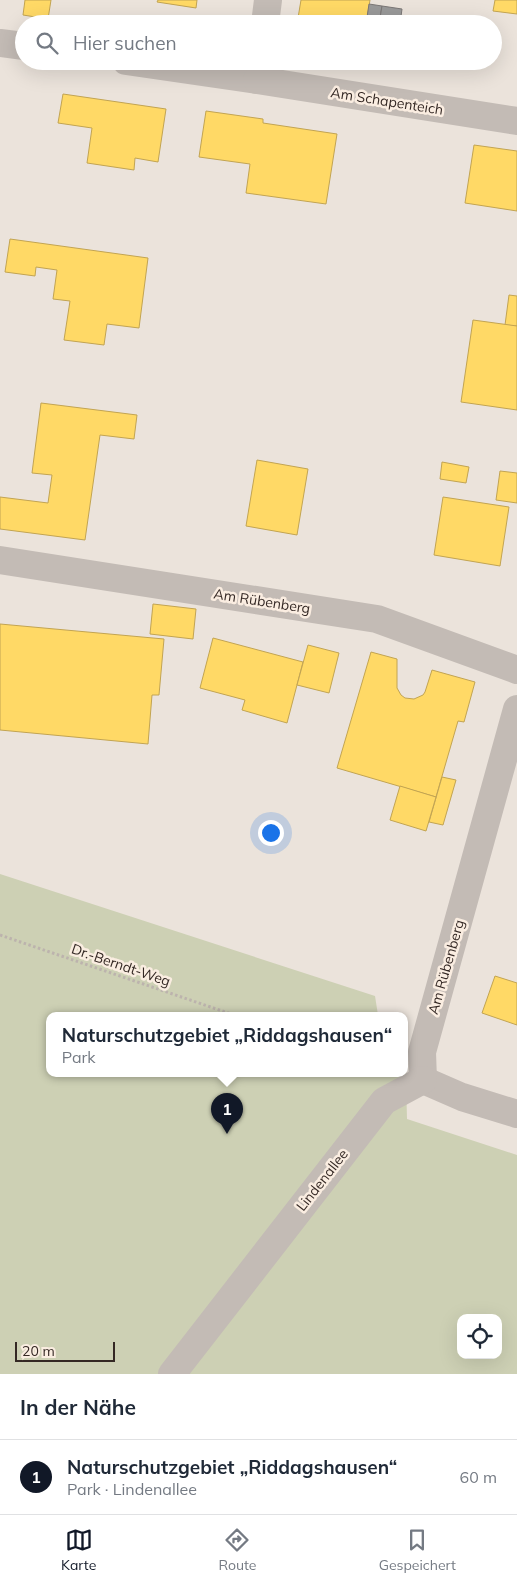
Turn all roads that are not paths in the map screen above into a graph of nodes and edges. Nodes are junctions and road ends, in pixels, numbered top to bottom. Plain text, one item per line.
1 (268, 0) edge
2 (266, 15) edge
3 (0, 43) edge
4 (15, 45) edge
5 (246, 70) edge
6 (259, 71) edge
7 (517, 121) edge
8 (0, 560) edge
9 (517, 670) edge
10 (517, 710) edge
11 (423, 1080) junction
12 (517, 1114) edge
13 (172, 1374) edge

1 - 2 street
3 - 4 street
5 - 6 street
6 - 7 street, Am Schapenteich
8 - 9 street, Am Rübenberg
10 - 11 street, Am Rübenberg
11 - 12 street
11 - 13 street, Lindenallee

